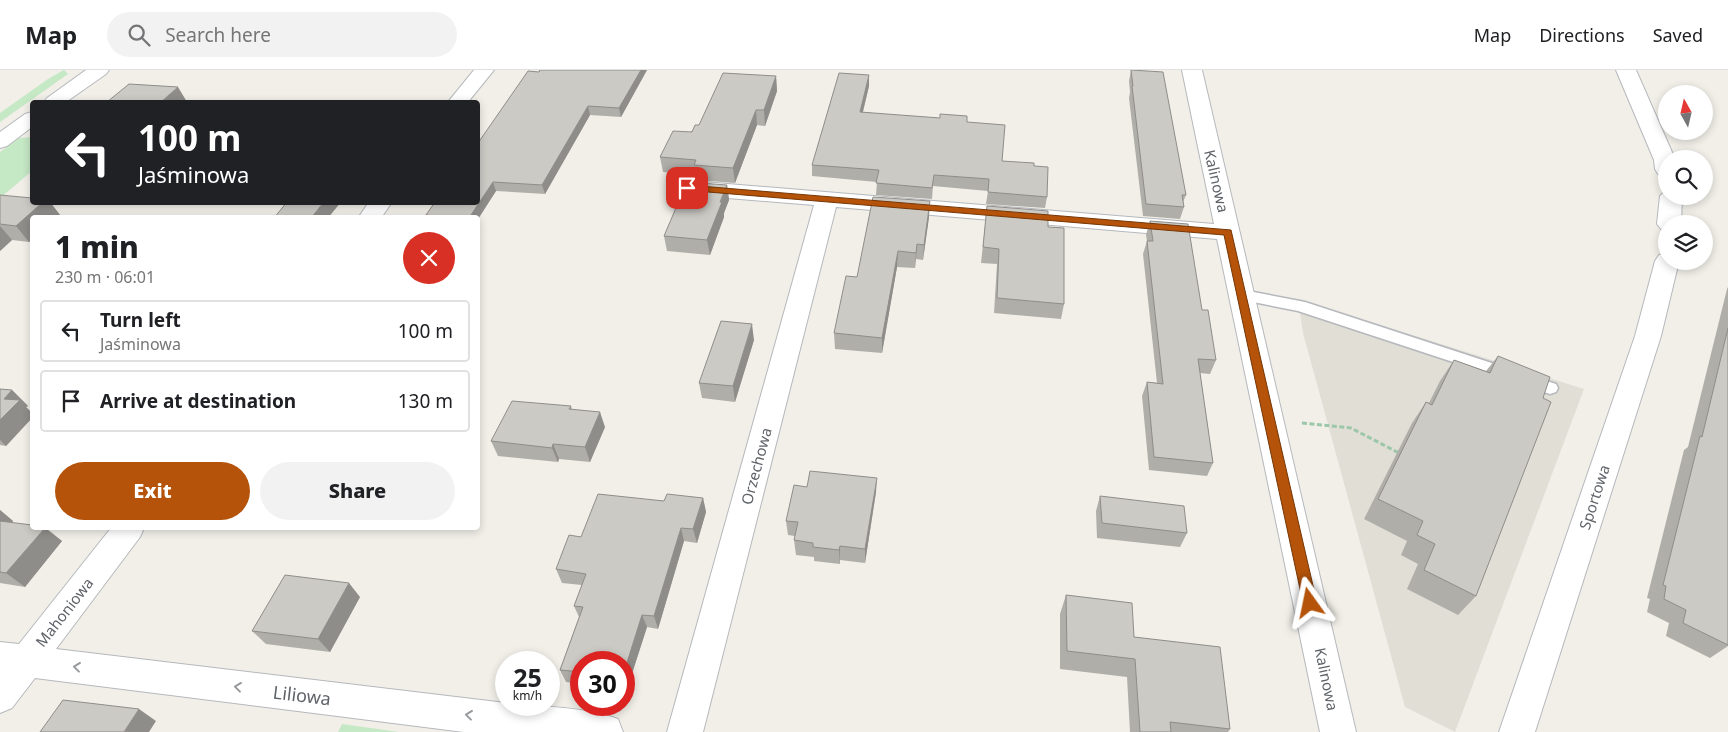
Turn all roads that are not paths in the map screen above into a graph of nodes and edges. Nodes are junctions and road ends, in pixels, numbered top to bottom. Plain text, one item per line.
1 (99, 70) edge
2 (484, 70) edge
3 (1192, 70) edge
4 (1626, 70) edge
5 (57, 100) edge
6 (460, 100) edge
7 (30, 120) edge
8 (0, 142) edge
9 (1659, 150) edge
10 (687, 188) edge
11 (827, 199) junction
12 (1228, 232) junction
13 (1665, 270) edge
14 (1243, 295) junction
15 (1550, 388) edge
16 (127, 530) edge
17 (13, 660) edge
18 (0, 696) edge
19 (604, 732) edge
20 (684, 732) edge
21 (1338, 732) edge
22 (1516, 732) edge

1 - 5 street
2 - 6 street
3 - 12 street, Kalinowa
4 - 9 street
7 - 8 street
10 - 11 street
11 - 12 street
11 - 20 street, Orzechowa
12 - 14 street, Kalinowa
13 - 22 street, Sportowa
14 - 15 lane
14 - 21 street, Kalinowa
16 - 17 street, Mahoniowa
17 - 18 street, Mahoniowa
19 -> 17 street, Liliowa

